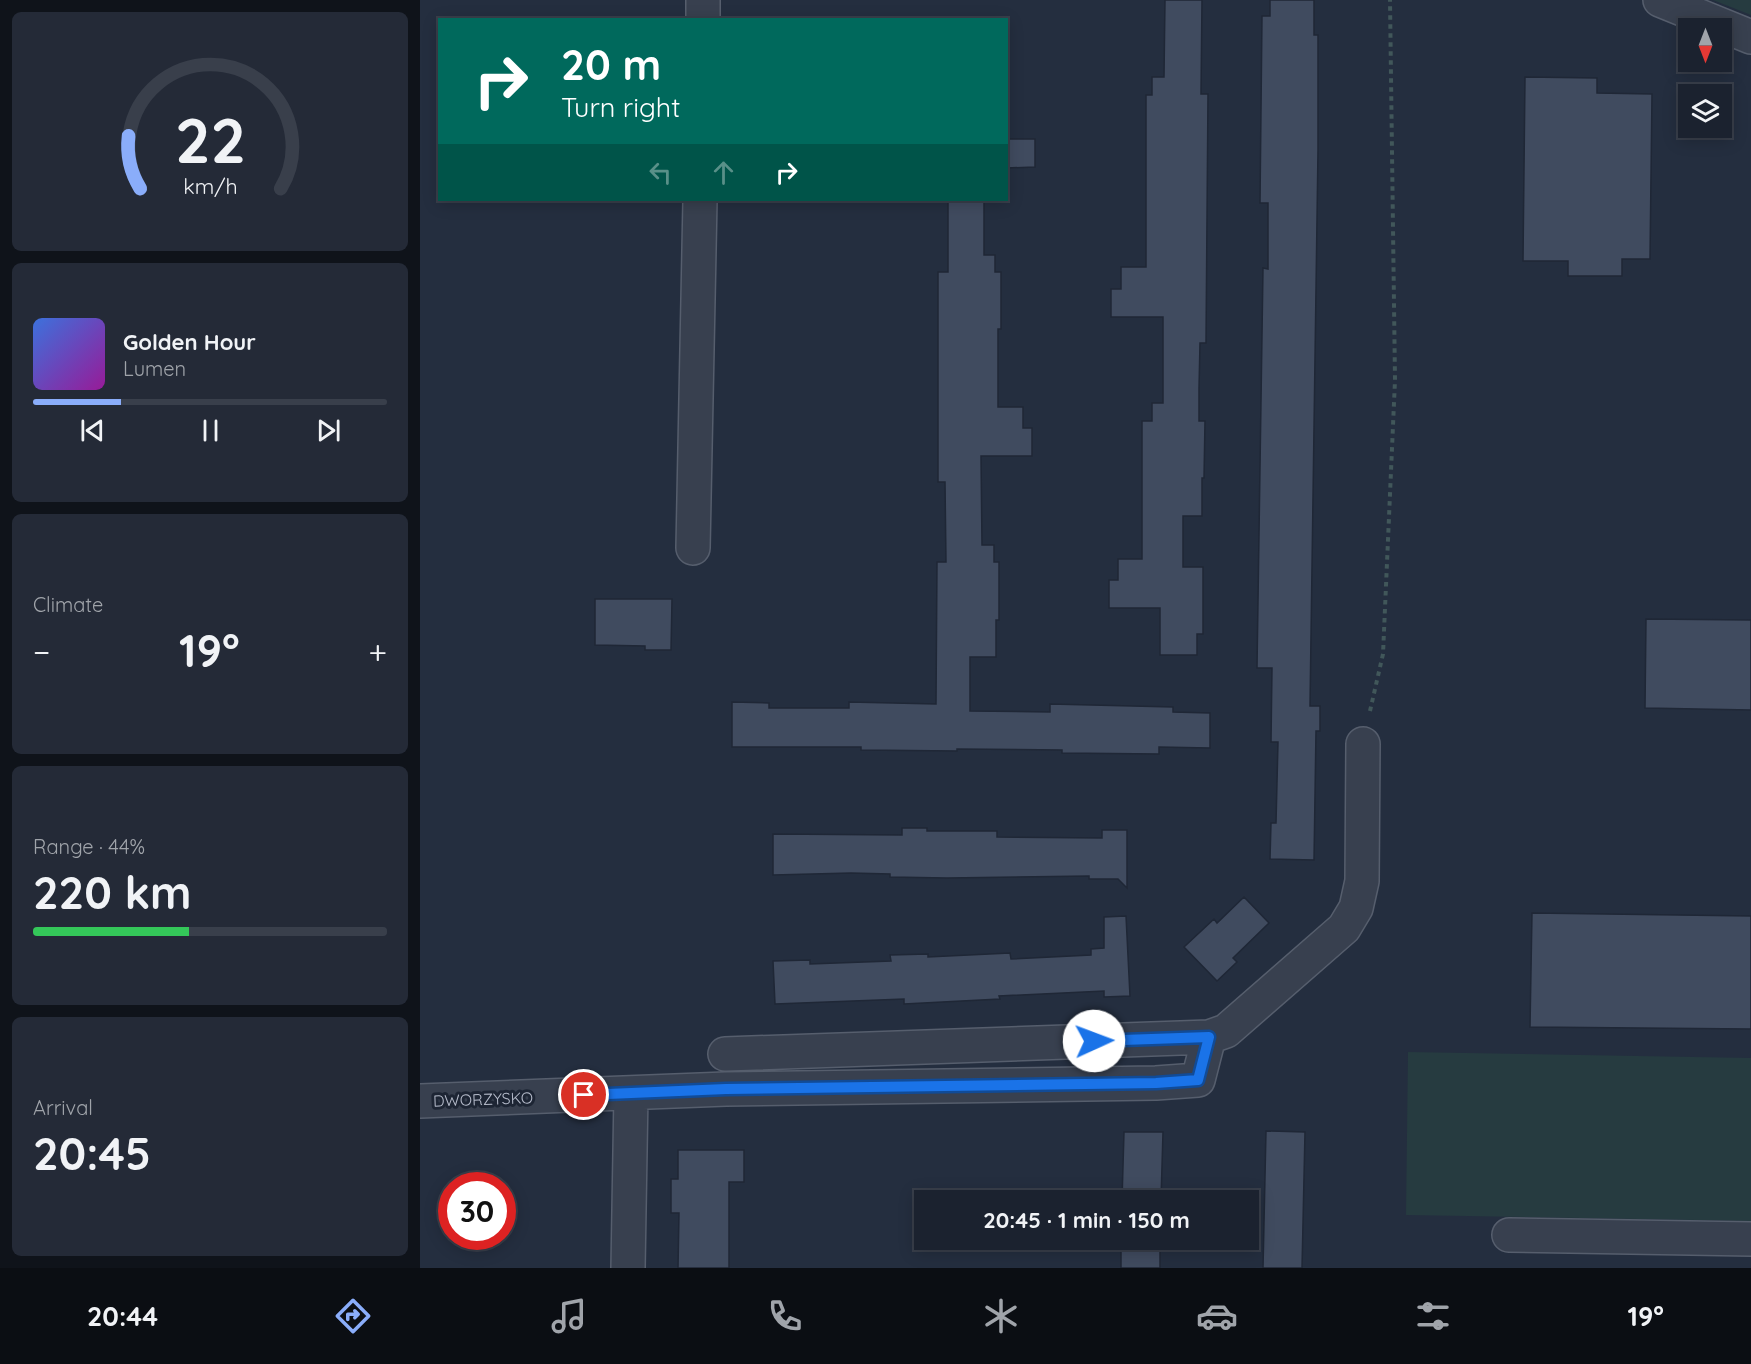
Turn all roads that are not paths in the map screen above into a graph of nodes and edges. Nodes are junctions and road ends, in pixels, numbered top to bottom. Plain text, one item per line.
1 (703, 0) edge
2 (1660, 0) edge
3 (703, 18) edge
4 (1751, 37) edge
5 (700, 201) edge
6 (693, 548) dead end
7 (1363, 744) road end
8 (1209, 1037) junction
9 (725, 1054) dead end
10 (631, 1093) junction
11 (420, 1101) edge
12 (1509, 1235) dead end
13 (1751, 1239) edge
14 (628, 1268) edge

1 - 3 street
2 - 4 street
5 - 6 street
7 - 8 street
8 - 9 street
8 - 10 street, DWORZYSKO
10 - 11 street, DWORZYSKO
10 - 14 street
12 - 13 street

